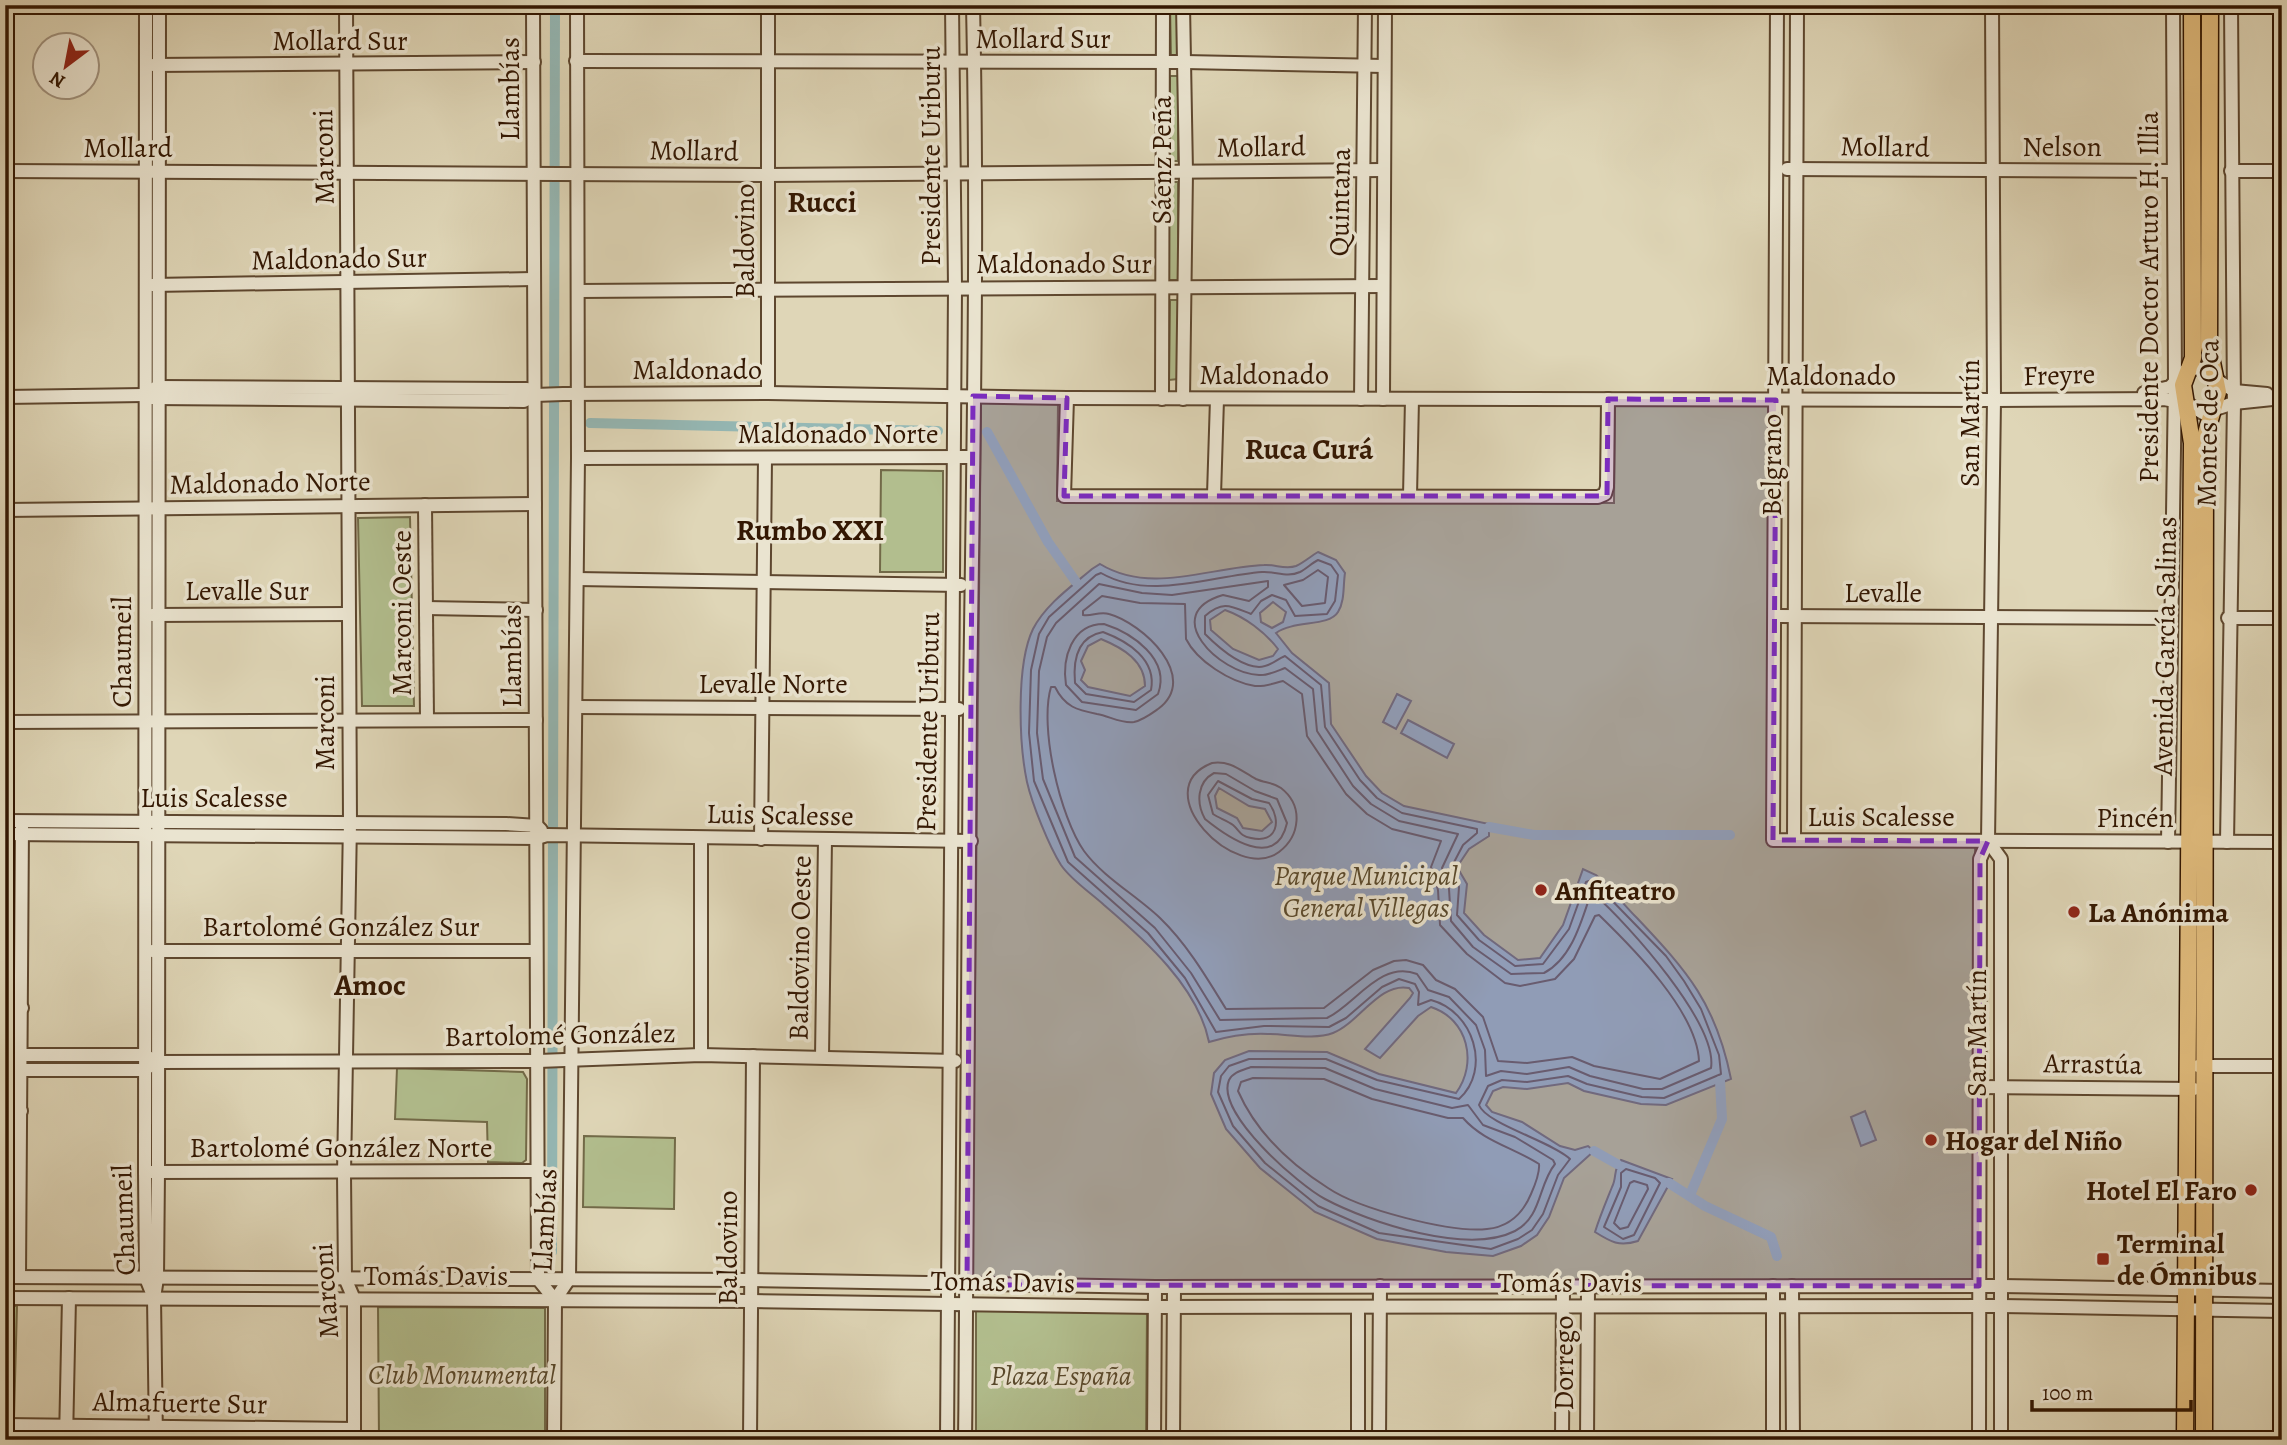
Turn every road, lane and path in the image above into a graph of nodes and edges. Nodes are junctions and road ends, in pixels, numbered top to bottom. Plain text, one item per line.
1 (146, 5) edge
2 (159, 5) edge
3 (346, 5) edge
4 (533, 5) edge
5 (577, 5) edge
6 (768, 5) edge
7 (952, 5) edge
8 (973, 5) edge
9 (1163, 5) edge
10 (1183, 5) edge
11 (1365, 5) edge
12 (1385, 5) edge
13 (1777, 5) edge
14 (1797, 5) edge
15 (1992, 5) edge
16 (2174, 5) edge
17 (2192, 5) edge
18 (2210, 5) edge
19 (2231, 5) edge
20 (576, 61) junction
21 (534, 62) junction
22 (769, 62) junction
23 (955, 62) junction
24 (974, 62) junction
25 (1164, 62) junction
26 (1185, 62) junction
27 (153, 65) junction
28 (346, 65) junction
29 (1366, 65) junction
30 (1384, 66) junction
31 (1777, 169) junction
32 (1795, 169) junction
33 (1364, 170) junction
34 (1383, 170) junction
35 (5, 171) edge
36 (348, 171) junction
37 (1993, 171) junction
38 (2173, 171) junction
39 (2231, 171) junction
40 (2282, 171) edge
41 (152, 172) junction
42 (1164, 172) junction
43 (1186, 172) junction
44 (539, 173) junction
45 (571, 173) junction
46 (974, 173) junction
47 (955, 174) junction
48 (768, 175) junction
49 (533, 279) junction
50 (349, 282) junction
51 (151, 285) junction
52 (1362, 286) junction
53 (1382, 286) junction
54 (1163, 287) junction
55 (1185, 287) junction
56 (955, 288) junction
57 (975, 288) junction
58 (768, 290) junction
59 (578, 291) junction
60 (2190, 369) junction
61 (2214, 377) junction
62 (2175, 383) junction
63 (157, 393) junction
64 (768, 393) junction
65 (346, 394) junction
66 (577, 394) junction
67 (144, 395) junction
68 (540, 395) junction
69 (954, 396) junction
70 (973, 396) junction
71 (2125, 396) junction
72 (5, 397) edge
73 (2234, 397) junction
74 (2282, 397) edge
75 (1067, 398) junction
76 (1162, 398) junction
77 (1183, 399) junction
78 (1217, 399) junction
79 (1361, 399) junction
80 (1383, 399) junction
81 (1412, 399) junction
82 (1608, 399) junction
83 (1776, 400) junction
84 (1796, 400) junction
85 (1994, 400) junction
86 (2180, 401) junction
87 (2211, 411) junction
88 (953, 457) junction
89 (972, 457) junction
90 (578, 458) junction
91 (765, 458) junction
92 (1214, 495) junction
93 (1410, 496) junction
94 (536, 503) junction
95 (425, 505) junction
96 (348, 506) junction
97 (152, 508) junction
98 (5, 510) edge
99 (577, 579) junction
100 (766, 582) junction
101 (953, 584) junction
102 (972, 585) junction
103 (426, 608) junction
104 (536, 610) junction
105 (348, 614) junction
106 (152, 615) junction
107 (1775, 616) junction
108 (1796, 616) junction
109 (1991, 617) junction
110 (2170, 618) junction
111 (2228, 618) junction
112 (2282, 618) edge
113 (763, 706) junction
114 (576, 707) junction
115 (952, 709) junction
116 (970, 709) junction
117 (349, 720) junction
118 (427, 720) junction
119 (536, 720) junction
120 (5, 722) edge
121 (152, 722) junction
122 (5, 821) edge
123 (349, 822) junction
124 (22, 828) junction
125 (152, 829) junction
126 (540, 833) junction
127 (5, 834) edge
128 (349, 836) junction
129 (568, 837) junction
130 (701, 838) junction
131 (761, 839) junction
132 (825, 839) junction
133 (1773, 840) joint
134 (1794, 840) junction
135 (950, 841) junction
136 (971, 841) junction
137 (1988, 841) junction
138 (2168, 842) junction
139 (2188, 842) junction
140 (2206, 842) junction
141 (2227, 842) junction
142 (2282, 842) edge
143 (152, 951) junction
144 (349, 951) junction
145 (536, 951) junction
146 (5, 1007) edge
147 (22, 1008) junction
148 (21, 1055) junction
149 (701, 1055) junction
150 (753, 1056) junction
151 (822, 1057) junction
152 (150, 1058) junction
153 (568, 1059) junction
154 (948, 1060) junction
155 (543, 1061) junction
156 (965, 1062) junction
157 (345, 1063) junction
158 (2187, 1066) junction
159 (2205, 1066) junction
160 (2282, 1066) edge
161 (21, 1070) junction
162 (144, 1070) junction
163 (1979, 1087) junction
164 (2001, 1087) junction
165 (2186, 1089) junction
166 (2205, 1089) junction
167 (5, 1111) edge
168 (21, 1111) junction
169 (538, 1171) junction
170 (151, 1172) junction
171 (344, 1174) junction
172 (5, 1277) edge
173 (19, 1277) junction
174 (152, 1278) junction
175 (345, 1278) junction
176 (538, 1279) junction
177 (569, 1279) junction
178 (752, 1280) junction
179 (947, 1284) junction
180 (967, 1285) junction
181 (1380, 1286) junction
182 (1563, 1286) junction
183 (1588, 1286) junction
184 (1773, 1286) junction
185 (1792, 1286) junction
186 (1979, 1286) junction
187 (2001, 1286) junction
188 (1155, 1287) junction
189 (1174, 1287) junction
190 (2187, 1291) junction
191 (2206, 1291) junction
192 (2282, 1291) edge
193 (5, 1297) edge
194 (69, 1298) junction
195 (154, 1298) junction
196 (354, 1299) junction
197 (555, 1300) junction
198 (752, 1301) junction
199 (946, 1304) junction
200 (967, 1305) junction
201 (1563, 1306) junction
202 (1773, 1306) junction
203 (1792, 1306) junction
204 (1979, 1306) junction
205 (2001, 1306) junction
206 (1155, 1307) junction
207 (1174, 1307) junction
208 (1358, 1307) junction
209 (1380, 1307) junction
210 (1588, 1307) junction
211 (2187, 1311) junction
212 (2206, 1311) junction
213 (2282, 1311) edge
214 (156, 1424) junction
215 (5, 1425) edge
216 (66, 1425) junction
217 (354, 1434) edge
218 (66, 1440) edge
219 (156, 1440) edge
220 (554, 1440) edge
221 (750, 1440) edge
222 (947, 1440) edge
223 (965, 1440) edge
224 (1154, 1440) edge
225 (1173, 1440) edge
226 (1358, 1440) edge
227 (1379, 1440) edge
228 (1562, 1440) edge
229 (1587, 1440) edge
230 (1773, 1440) edge
231 (1793, 1440) edge
232 (1979, 1440) edge
233 (2001, 1440) edge
234 (2185, 1440) edge
235 (2204, 1440) edge

1 - 27 street, Chaumeil
2 - 27 street, Chaumeil
3 - 28 street, Marconi
4 - 21 street, Llambías
5 - 20 street, Llambías
6 - 22 street, Baldovino
7 - 23 street, Presidente Uriburu
8 - 24 street, Presidente Uriburu
9 - 25 street, Sáenz Peña
10 - 26 street, Sáenz Peña
11 - 29 street, Quintana
12 - 30 street, Quintana
13 - 31 street, Belgrano
14 - 32 street, Belgrano
15 - 37 street, San Martín
16 - 38 street, Presidente Doctor Arturo H. Illia
17 - 60 main road, Avenida García Salinas
18 - 61 main road, Avenida García Salinas
19 - 39 street, Montes de Oca
20 - 22 street, Mollard Sur
20 - 45 street, Llambías
21 - 28 street, Mollard Sur
21 - 44 street, Llambías
22 - 23 street, Mollard Sur
22 - 48 street, Baldovino
23 - 24 street, Mollard Sur
23 - 47 street, Presidente Uriburu
24 - 25 street, Mollard Sur
24 - 46 street, Presidente Uriburu
25 - 26 street, Mollard Sur
25 - 42 street, Sáenz Peña
26 - 29 street, Mollard Sur
26 - 43 street, Sáenz Peña
27 - 28 street, Mollard Sur
27 - 41 street, Chaumeil
28 - 36 street, Marconi
29 - 30 street, Mollard Sur
29 - 33 street, Quintana
30 - 34 street, Quintana
31 - 32 street, Mollard
31 - 83 street, Belgrano
32 - 37 street, Mollard
32 - 84 street, Belgrano
33 - 34 street, Mollard
33 - 43 street, Mollard
33 - 52 street, Quintana
34 - 53 street, Quintana
35 - 41 street, Mollard
36 - 41 street, Mollard
36 - 44 street, Mollard
36 - 50 street, Marconi
37 - 38 street, Nelson
37 - 85 street, San Martín
38 - 62 street, Presidente Doctor Arturo H. Illia
39 - 40 street
39 - 73 street, Montes de Oca
41 - 51 street, Chaumeil
42 - 43 street, Mollard
42 - 46 street, Mollard
42 - 54 street, Sáenz Peña
43 - 55 street, Sáenz Peña
44 - 45 street, Mollard
44 - 49 street, Llambías
45 - 48 street, Mollard
45 - 59 street, Llambías
46 - 47 street, Mollard
46 - 57 street, Presidente Uriburu
47 - 48 street, Mollard
47 - 56 street, Presidente Uriburu
48 - 58 street, Baldovino
49 - 50 street, Maldonado Sur
49 - 68 street, Llambías
50 - 51 street, Maldonado Sur
50 - 65 street, Marconi
51 - 63 street, Chaumeil
51 - 67 street, Chaumeil
52 - 53 street, Maldonado Sur
52 - 55 street, Maldonado Sur
52 - 79 street, Quintana
53 - 80 street, Quintana
54 - 55 street, Maldonado Sur
54 - 57 street, Maldonado Sur
54 - 76 street, Sáenz Peña
55 - 77 street, Sáenz Peña
56 - 57 street, Maldonado Sur
56 - 58 street, Maldonado Sur
56 - 69 street, Presidente Uriburu
57 - 70 street, Presidente Uriburu
58 - 59 street, Maldonado Sur
58 - 64 street, Baldovino
59 - 66 street, Llambías
60 - 61 street
60 - 62 street, Freyre
60 - 86 main road, Avenida García Salinas
61 - 73 street
61 - 87 main road, Avenida García Salinas
62 - 71 street, Freyre
62 - 86 street, Presidente Doctor Arturo H. Illia
63 - 65 street, Maldonado
63 - 67 street
63 - 97 street, Chaumeil
64 - 66 street, Maldonado
64 - 69 street, Maldonado
65 - 68 street, Maldonado
65 - 96 street, Marconi
66 - 68 street, Maldonado
66 - 90 street, Llambías
67 - 72 street
67 - 97 street, Chaumeil
68 - 94 street, Llambías
69 - 70 street, Maldonado
69 - 88 street, Presidente Uriburu
70 - 75 street, Maldonado
70 - 89 street, Presidente Uriburu
71 - 85 street, Freyre
71 - 86 street, Freyre
73 - 74 street
73 - 87 street
73 - 111 street, Montes de Oca
75 - 76 street, Maldonado
75 - 92 street
76 - 77 street, Maldonado
77 - 78 street, Maldonado
78 - 79 street, Maldonado
78 - 92 street
79 - 80 street, Maldonado
80 - 81 street, Maldonado
81 - 82 street, Maldonado
81 - 93 street
82 - 83 street, Maldonado
82 - 93 street
83 - 84 street, Maldonado
83 - 107 street, Belgrano
84 - 85 street, Maldonado
84 - 108 street, Belgrano
85 - 109 street, San Martín
86 - 87 street, Freyre
86 - 110 street, Presidente Doctor Arturo H. Illia
86 - 139 main road, Avenida García Salinas
87 - 140 main road, Avenida García Salinas
88 - 89 street, Maldonado Norte
88 - 91 street, Maldonado Norte
88 - 101 street, Presidente Uriburu
89 - 102 street, Presidente Uriburu
90 - 91 street, Maldonado Norte
90 - 99 street, Llambías
91 - 100 street
92 - 93 street
94 - 95 street, Maldonado Norte
94 - 104 street, Llambías
95 - 96 street, Maldonado Norte
95 - 103 street, Marconi Oeste
96 - 97 street, Maldonado Norte
96 - 105 street, Marconi
97 - 98 street, Maldonado Norte
97 - 106 street, Chaumeil
99 - 100 street
99 - 114 street, Llambías
100 - 101 street
100 - 113 street
101 - 102 street
101 - 115 street, Presidente Uriburu
102 - 116 street, Presidente Uriburu
103 - 104 street
103 - 118 street, Marconi Oeste
104 - 119 street, Llambías
105 - 106 street, Levalle Sur
105 - 117 street, Marconi
106 - 121 street, Chaumeil
107 - 108 street, Levalle
107 - 133 street, Belgrano
108 - 109 street, Levalle
108 - 134 street, Belgrano
109 - 110 street, Levalle
109 - 137 street, San Martín
110 - 138 street, Presidente Doctor Arturo H. Illia
111 - 112 street
111 - 141 street, Montes de Oca
113 - 114 street, Levalle Norte
113 - 115 street, Levalle Norte
113 - 131 street
114 - 129 street, Llambías
115 - 116 street, Levalle Norte
115 - 135 street, Presidente Uriburu
116 - 136 street, Presidente Uriburu
117 - 118 street
117 - 121 street
117 - 123 street, Marconi
118 - 119 street
119 - 126 street, Llambías
120 - 121 street
121 - 125 street, Chaumeil
122 - 124 street, Luis Scalesse
123 - 125 street, Luis Scalesse
123 - 126 street, Luis Scalesse
123 - 128 street, Marconi
124 - 125 street, Luis Scalesse
124 - 127 street, Luis Scalesse
124 - 147 street
125 - 128 street, Luis Scalesse
125 - 143 street, Chaumeil
126 - 128 street, Luis Scalesse
126 - 129 street, Luis Scalesse
126 - 145 street, Llambías
128 - 144 street, Marconi
129 - 130 street, Luis Scalesse
129 - 153 street, Llambías
130 - 131 street, Luis Scalesse
130 - 149 street
131 - 132 street, Luis Scalesse
132 - 135 street, Luis Scalesse
132 - 151 street, Baldovino Oeste
133 - 134 street, Luis Scalesse
134 - 137 street, Luis Scalesse
135 - 136 street, Luis Scalesse
135 - 154 street, Presidente Uriburu
136 - 156 street, Presidente Uriburu
137 - 138 street, Pincén
137 - 163 street, San Martín
137 - 164 street, San Martín
138 - 139 street, Pincén
139 - 140 street, Pincén
139 - 158 main road, Avenida García Salinas
140 - 141 street, Pincén
140 - 159 main road, Avenida García Salinas
141 - 142 street, Pincén
143 - 144 street, Bartolomé González Sur
143 - 152 street, Chaumeil
144 - 145 street, Bartolomé González Sur
144 - 157 street, Marconi
145 - 155 street, Llambías
146 - 147 street
147 - 148 street
148 - 152 street, Bartolomé González
148 - 161 street
149 - 150 street, Bartolomé González
149 - 153 street, Bartolomé González
150 - 151 street, Bartolomé González
150 - 178 street, Baldovino
151 - 154 street, Bartolomé González
152 - 157 street, Bartolomé González
152 - 162 street, Chaumeil
152 - 170 street, Chaumeil
153 - 155 street, Bartolomé González
153 - 177 street, Llambías
154 - 156 street, Bartolomé González
154 - 179 street, Presidente Uriburu
155 - 157 street, Bartolomé González
155 - 169 street, Llambías
156 - 180 street, Presidente Uriburu
157 - 171 street, Marconi
158 - 159 street
158 - 165 main road, Avenida García Salinas
159 - 160 street
159 - 166 main road, Avenida García Salinas
161 - 162 street
161 - 168 street
162 - 170 street, Chaumeil
163 - 164 street, Arrastúa
163 - 186 street, San Martín
164 - 165 street, Arrastúa
164 - 187 street, San Martín
165 - 166 street, Arrastúa
165 - 190 main road, Avenida García Salinas
166 - 191 main road, Avenida García Salinas
167 - 168 street
168 - 173 street
169 - 171 street, Bartolomé González Norte
169 - 176 street, Llambías
170 - 171 street, Bartolomé González Norte
170 - 174 street, Chaumeil
171 - 175 street, Marconi
172 - 173 street, Tomás Davis
173 - 174 street, Tomás Davis
174 - 175 street, Tomás Davis
174 - 195 street, Chaumeil
175 - 176 street, Tomás Davis
175 - 196 street, Marconi
176 - 177 street, Tomás Davis
176 - 197 street, Llambías
177 - 178 street, Tomás Davis
177 - 197 street, Llambías
178 - 179 street, Tomás Davis
178 - 198 street, Baldovino
179 - 180 street, Tomás Davis
179 - 199 street, Presidente Uriburu
180 - 188 street, Tomás Davis
180 - 200 street, Presidente Uriburu
181 - 182 street, Tomás Davis
181 - 189 street, Tomás Davis
181 - 209 street
182 - 183 street, Tomás Davis
182 - 201 street, Dorrego
183 - 184 street, Tomás Davis
183 - 210 street, Dorrego
184 - 185 street, Tomás Davis
184 - 202 street
185 - 186 street, Tomás Davis
185 - 203 street
186 - 187 street, Tomás Davis
186 - 204 street, San Martín
187 - 190 street, Tomás Davis
187 - 205 street, San Martín
188 - 189 street, Tomás Davis
188 - 206 street
189 - 207 street
190 - 191 street, Tomás Davis
190 - 211 main road, Avenida García Salinas
191 - 192 street, Tomás Davis
191 - 212 main road, Avenida García Salinas
193 - 194 street, Tomás Davis
194 - 195 street, Tomás Davis
194 - 216 street
195 - 196 street, Tomás Davis
195 - 214 street, Chaumeil
196 - 197 street, Tomás Davis
196 - 217 street, Marconi
197 - 198 street, Tomás Davis
197 - 220 street, Llambías
198 - 199 street, Tomás Davis
198 - 221 street, Baldovino
199 - 200 street, Tomás Davis
199 - 222 street, Presidente Uriburu
200 - 206 street, Tomás Davis
200 - 223 street, Presidente Uriburu
201 - 209 street, Tomás Davis
201 - 210 street, Tomás Davis
201 - 228 street, Dorrego
202 - 203 street, Tomás Davis
202 - 210 street, Tomás Davis
202 - 230 street
203 - 204 street, Tomás Davis
203 - 231 street
204 - 205 street, Tomás Davis
204 - 232 street, San Martín
205 - 211 street, Tomás Davis
205 - 233 street, San Martín
206 - 207 street, Tomás Davis
206 - 224 street
207 - 208 street, Tomás Davis
207 - 225 street
208 - 209 street, Tomás Davis
208 - 226 street
209 - 227 street
210 - 229 street, Dorrego
211 - 212 street, Tomás Davis
211 - 234 main road, Avenida García Salinas
212 - 213 street, Tomás Davis
212 - 235 main road, Avenida García Salinas
214 - 216 street, Almafuerte Sur
214 - 217 street, Almafuerte Sur
214 - 219 street, Chaumeil
215 - 216 street, Almafuerte Sur
216 - 218 street

